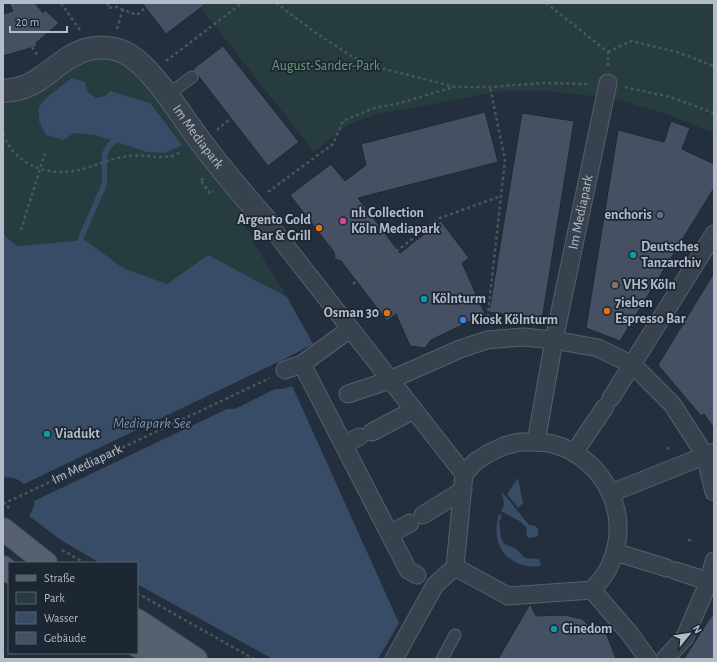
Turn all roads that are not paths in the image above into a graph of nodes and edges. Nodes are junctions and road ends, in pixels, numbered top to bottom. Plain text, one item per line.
1 (192, 77) dead end
2 (608, 83) road end
3 (3, 91) edge
4 (166, 96) junction
5 (267, 222) joint
6 (714, 234) edge
7 (350, 329) junction
8 (554, 340) junction
9 (302, 364) junction
10 (633, 365) junction
11 (285, 370) road end
12 (390, 380) junction
13 (337, 402) junction
14 (414, 410) junction
15 (536, 442) junction
16 (344, 444) junction
17 (574, 453) junction
18 (709, 454) edge
19 (463, 482) junction
20 (714, 492) edge
21 (611, 493) junction
22 (3, 529) edge
23 (390, 534) junction
24 (615, 552) junction
25 (714, 560) edge
26 (45, 562) edge
27 (455, 567) junction
28 (425, 579) junction
29 (711, 582) edge
30 (592, 590) junction
31 (138, 621) edge
32 (455, 635) dead end
33 (138, 646) edge
34 (173, 659) edge
35 (196, 659) edge
36 (394, 659) edge
37 (442, 659) edge
38 (648, 659) edge
39 (665, 659) edge

1 - 4 lane
2 - 8 street, Im Mediapark
3 - 4 street, Im Mediapark
4 - 5 street, Im Mediapark
5 - 7 street, Im Mediapark
6 - 10 street
7 - 9 street
7 - 12 street, Im Mediapark
8 - 10 street
8 - 12 street
8 - 15 street, Im Mediapark
9 - 11 street
9 - 13 street
10 - 17 street
10 - 18 street
12 - 13 street
12 - 14 street, Im Mediapark
13 - 16 street
14 - 16 street
14 - 19 street, Im Mediapark
15 - 17 street
15 - 19 street
16 - 23 street
17 - 21 street
18 - 20 street
18 - 21 street
19 - 23 street
19 - 27 street
21 - 24 street
22 - 26 main road
23 - 28 street
24 - 29 street
24 - 30 street
25 - 29 street
27 - 28 street
27 - 30 street
28 - 36 street
29 - 39 street
30 - 38 street
31 - 35 main road
32 - 37 lane
33 - 34 main road

